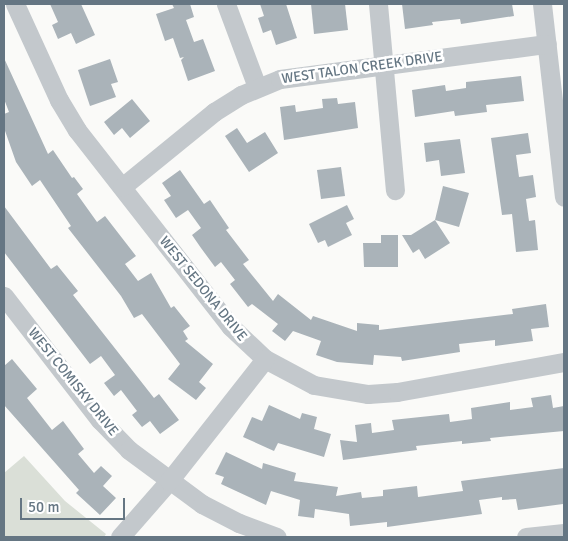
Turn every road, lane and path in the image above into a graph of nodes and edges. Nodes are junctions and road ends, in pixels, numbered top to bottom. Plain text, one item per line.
1 (15, 4) edge
2 (226, 4) edge
3 (378, 4) edge
4 (542, 4) edge
5 (547, 44) junction
6 (386, 64) junction
7 (257, 87) junction
8 (122, 187) junction
9 (395, 190) dead end
10 (564, 197) edge
11 (4, 296) edge
12 (265, 360) junction
13 (564, 362) edge
14 (169, 481) junction
15 (564, 532) edge
16 (120, 537) edge
17 (277, 537) edge
18 (526, 537) edge

1 - 8 street, WEST SEDONA DRIVE
2 - 7 street
3 - 6 street
4 - 5 street
5 - 6 street, WEST TALON CREEK DRIVE
5 - 10 street
6 - 7 street, WEST TALON CREEK DRIVE
6 - 9 street
7 - 8 street, WEST TALON CREEK DRIVE
8 - 12 street, WEST SEDONA DRIVE
11 - 14 street, WEST COMISKY DRIVE
12 - 13 street, WEST SEDONA DRIVE
12 - 14 street
14 - 16 street
14 - 17 street, WEST COMISKY DRIVE
15 - 18 street

